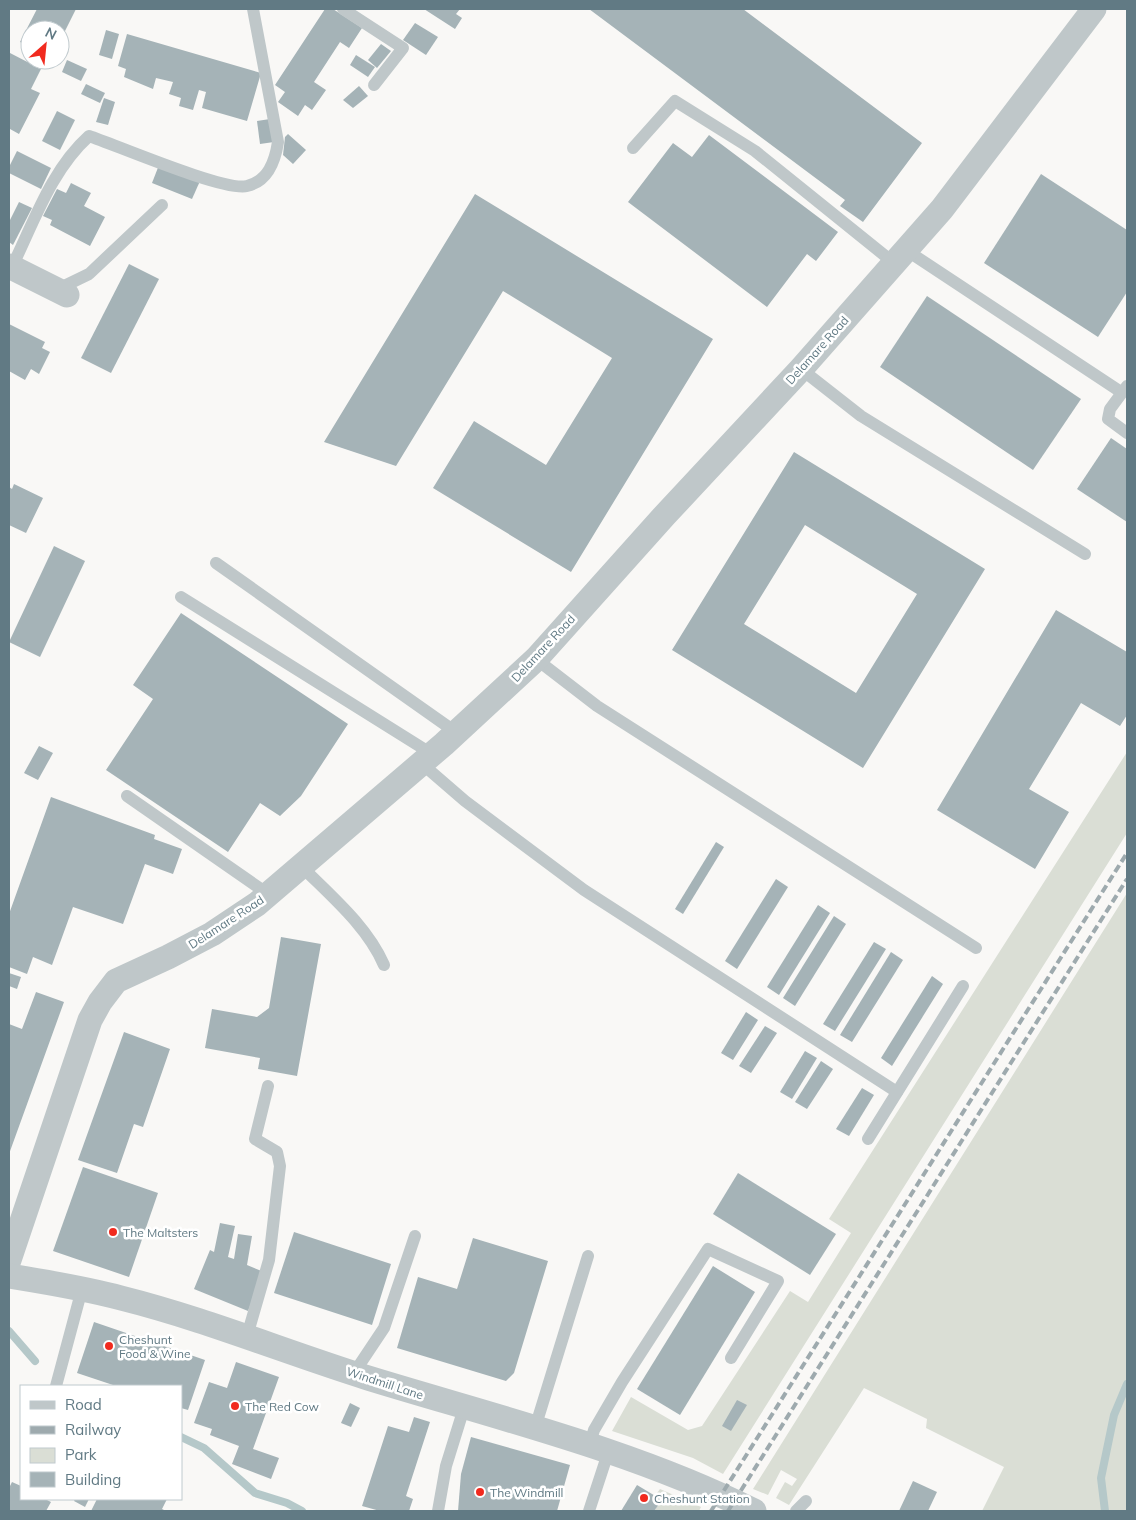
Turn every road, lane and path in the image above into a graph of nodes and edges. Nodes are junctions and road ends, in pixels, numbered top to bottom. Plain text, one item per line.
1 (253, 9) edge
2 (343, 9) edge
3 (1094, 9) edge
4 (374, 85) dead end
5 (633, 148) dead end
6 (162, 205) dead end
7 (900, 256) junction
8 (10, 269) edge
9 (62, 292) joint
10 (801, 368) junction
11 (1124, 389) edge
12 (1127, 433) edge
13 (1085, 554) dead end
14 (216, 562) dead end
15 (181, 597) dead end
16 (536, 659) junction
17 (457, 733) junction
18 (427, 759) junction
19 (127, 796) dead end
20 (301, 866) junction
21 (268, 894) junction
22 (976, 948) dead end
23 (384, 965) dead end
24 (963, 986) dead end
25 (268, 1086) dead end
26 (897, 1092) junction
27 (868, 1139) dead end
28 (415, 1236) dead end
29 (588, 1256) dead end
30 (9, 1260) edge
31 (9, 1276) edge
32 (82, 1288) junction
33 (247, 1336) junction
34 (731, 1358) dead end
35 (354, 1373) junction
36 (56, 1385) edge
37 (464, 1408) junction
38 (535, 1428) junction
39 (598, 1450) junction
40 (806, 1501) dead end
41 (438, 1511) edge
42 (589, 1511) edge
43 (754, 1511) edge
44 (796, 1511) edge

1 - 8 lane
2 - 4 lane
3 - 7 street, Delamare Road
5 - 7 lane
6 - 9 lane
7 - 10 street, Delamare Road
7 - 11 lane
8 - 9 street
10 - 13 lane
10 - 16 street, Delamare Road
11 - 12 lane
14 - 17 lane
15 - 18 lane
16 - 17 street, Delamare Road
16 - 22 lane
17 - 18 street, Delamare Road
18 - 20 street, Delamare Road
18 - 26 lane
19 - 21 lane
20 - 21 street, Delamare Road
20 - 23 lane
21 - 30 street, Delamare Road
24 - 26 lane
25 - 33 lane
26 - 27 lane
28 - 35 lane
29 - 38 lane
31 - 32 street, Windmill Lane
32 - 33 street, Windmill Lane
32 - 36 lane
33 - 35 street, Windmill Lane
34 - 39 lane
35 - 37 street, Windmill Lane
37 - 38 street, Windmill Lane
37 - 41 lane
38 - 39 street, Windmill Lane
39 - 42 lane
39 - 43 street, Windmill Lane
40 - 44 lane

